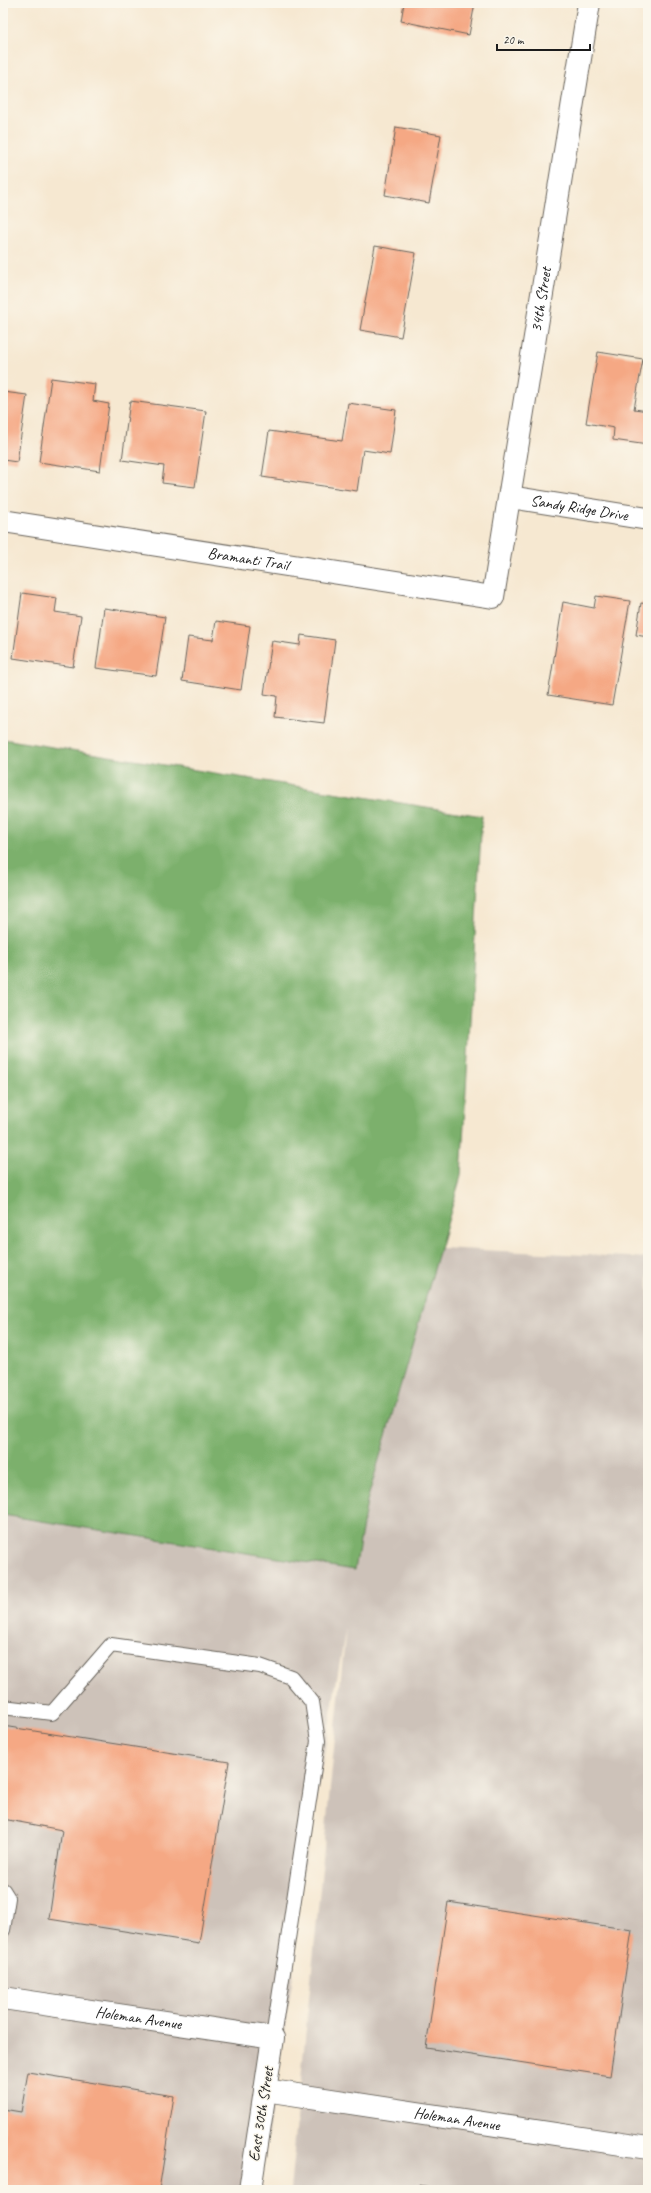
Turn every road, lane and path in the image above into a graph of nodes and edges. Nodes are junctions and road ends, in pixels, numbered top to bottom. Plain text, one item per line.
1 (590, 3) edge
2 (510, 497) junction
3 (648, 519) edge
4 (3, 521) edge
5 (493, 597) joint
6 (3, 1706) edge
7 (3, 1890) edge
8 (3, 1930) edge
9 (3, 1998) edge
10 (273, 2038) junction
11 (265, 2090) junction
12 (648, 2148) edge
13 (250, 2190) edge

1 - 2 street, 34th Street
2 - 3 street, Sandy Ridge Drive
2 - 5 street, 34th Street
4 - 5 street, Bramanti Trail
6 - 10 lane
7 - 8 lane
9 - 10 street, Holeman Avenue
10 - 11 street, East 30th Street
11 - 12 street, Holeman Avenue
11 - 13 street, East 30th Street

